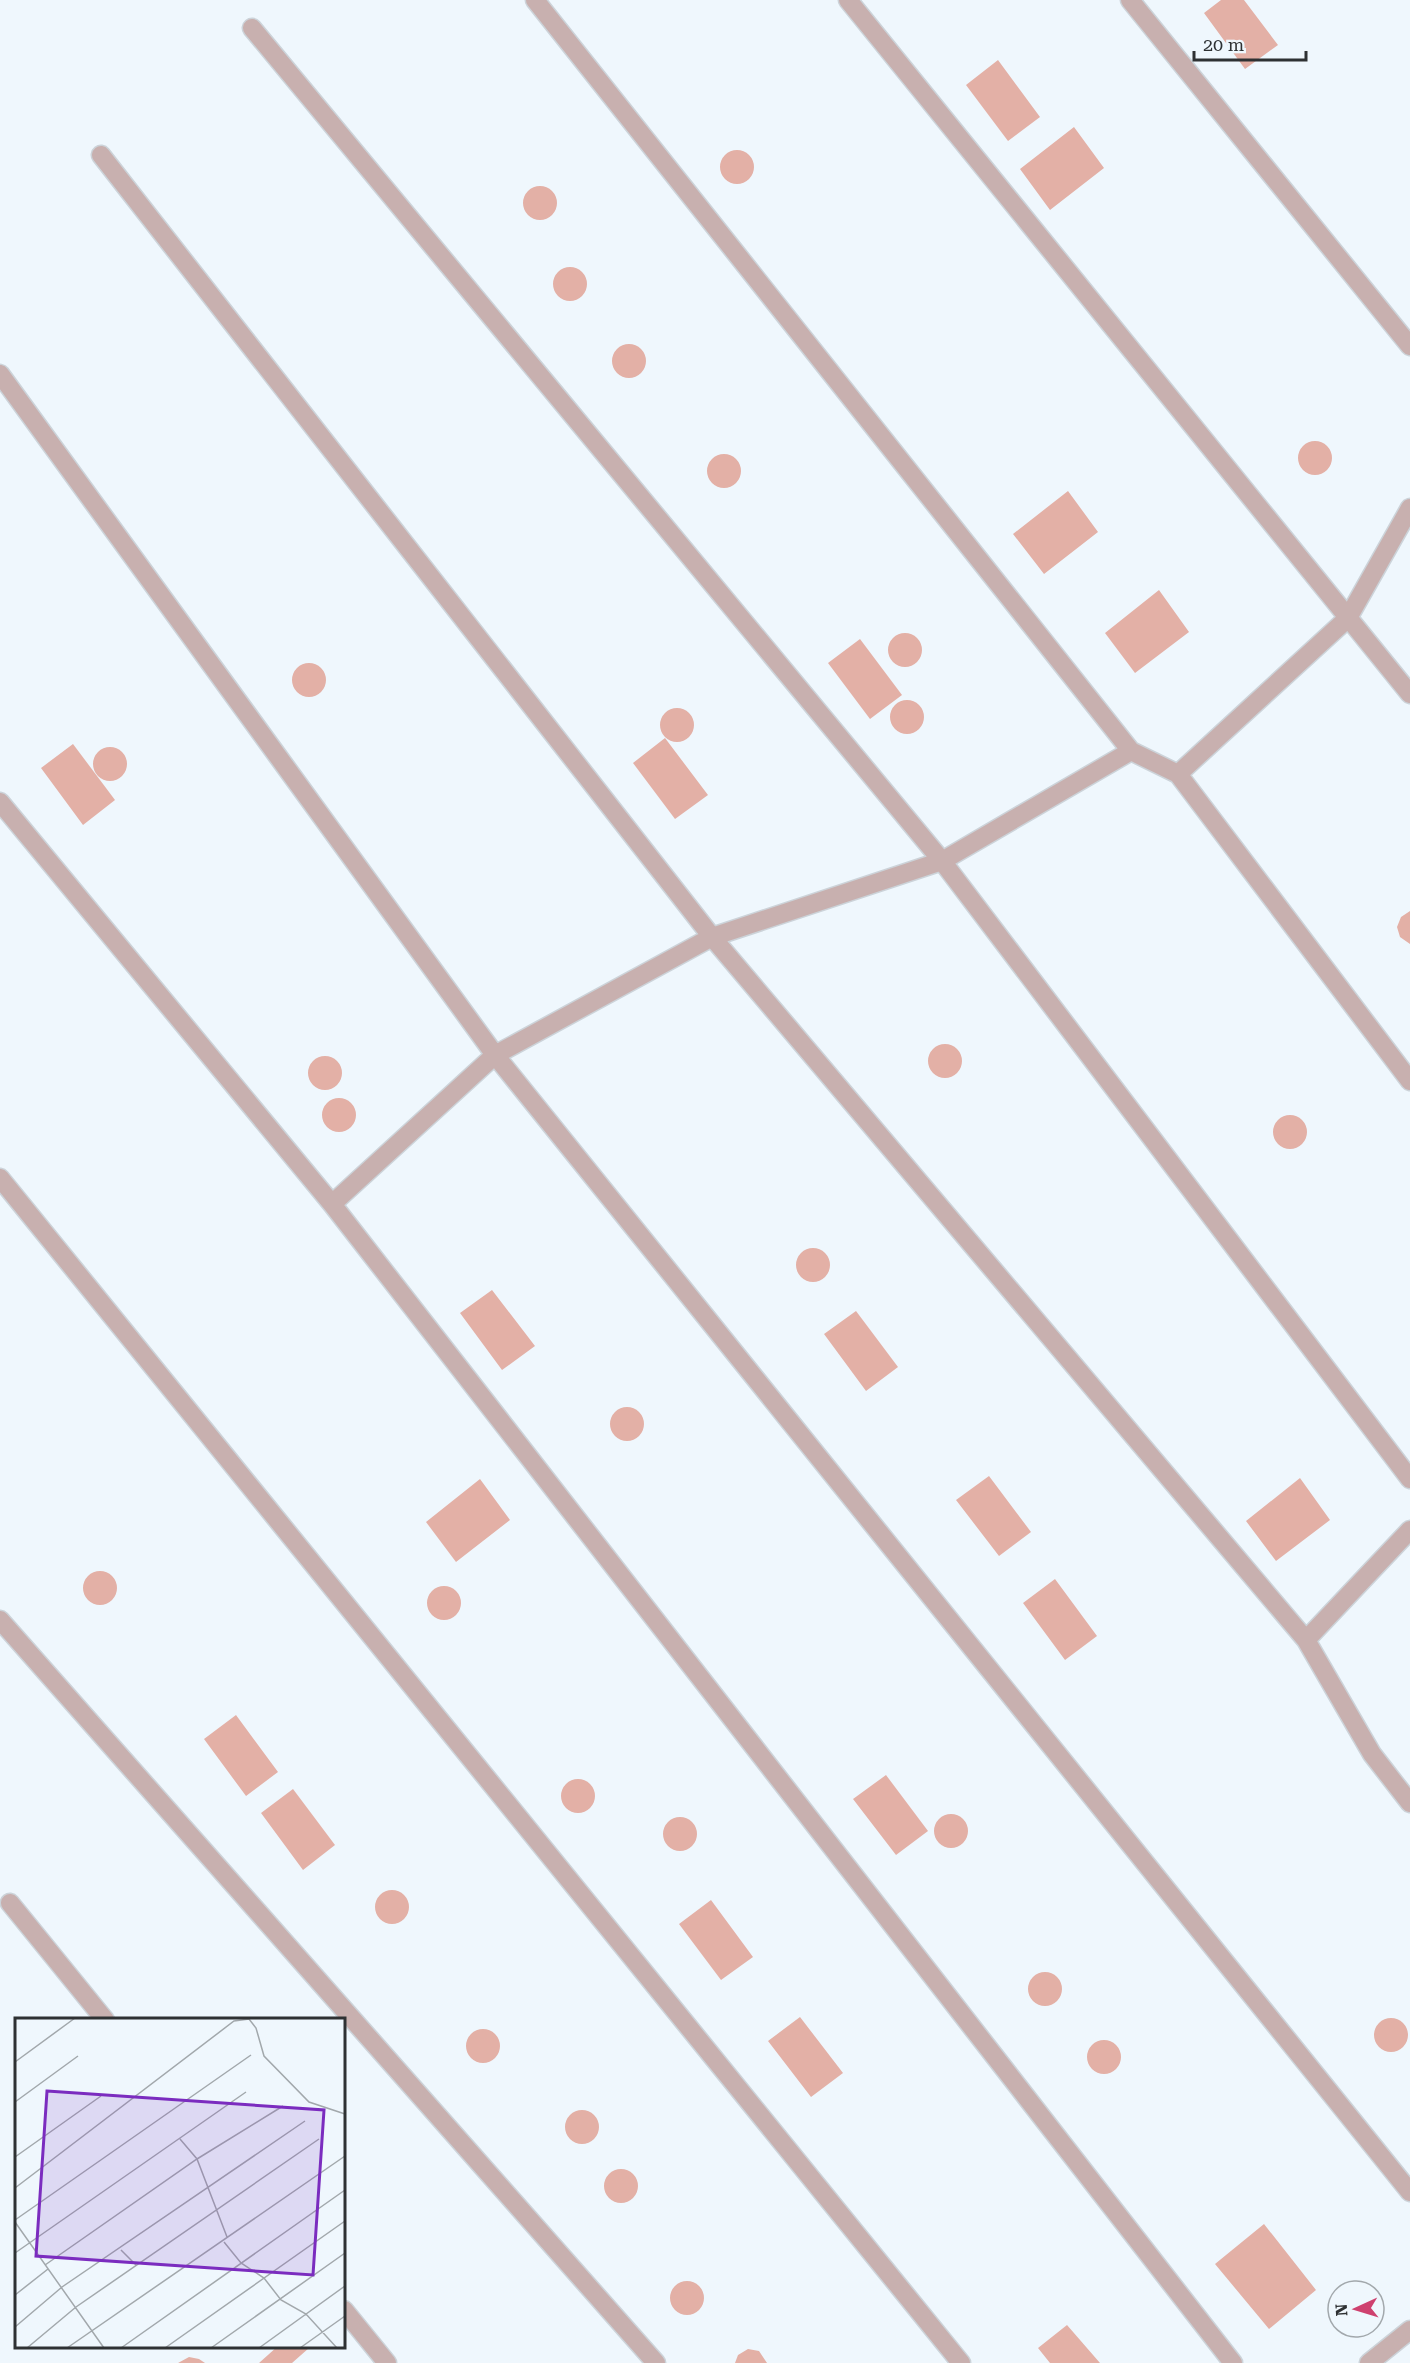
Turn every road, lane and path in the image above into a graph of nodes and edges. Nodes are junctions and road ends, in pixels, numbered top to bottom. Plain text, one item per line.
1 (535, 0) edge
2 (848, 0) edge
3 (1130, 0) edge
4 (252, 28) dead end
5 (101, 155) dead end
6 (1410, 346) edge
7 (0, 374) edge
8 (1410, 508) edge
9 (1348, 618) junction
10 (1410, 694) edge
11 (1131, 751) junction
12 (1178, 774) junction
13 (0, 802) edge
14 (942, 861) junction
15 (712, 937) junction
16 (495, 1055) junction
17 (1410, 1081) edge
18 (0, 1178) edge
19 (332, 1204) junction
20 (1410, 1479) edge
21 (1410, 1530) edge
22 (0, 1620) edge
23 (1306, 1640) junction
24 (1410, 1803) edge
25 (10, 1904) dead end
26 (104, 2018) edge
27 (1410, 2192) edge
28 (345, 2311) edge
29 (1410, 2330) edge
30 (387, 2363) edge
31 (657, 2363) edge
32 (961, 2363) edge
33 (1233, 2363) edge
34 (1369, 2363) edge

1 - 11 street
2 - 9 street
3 - 6 street
4 - 14 street
5 - 15 street
7 - 16 street
8 - 9 street
9 - 10 street
9 - 12 street
11 - 12 street
11 - 14 street
12 - 17 street
13 - 19 street
14 - 15 street
14 - 20 street
15 - 16 street
15 - 23 street
16 - 19 street
16 - 27 street
18 - 32 street
19 - 33 street
21 - 23 street
22 - 31 street
23 - 24 street
25 - 26 street
28 - 30 street
29 - 34 street

